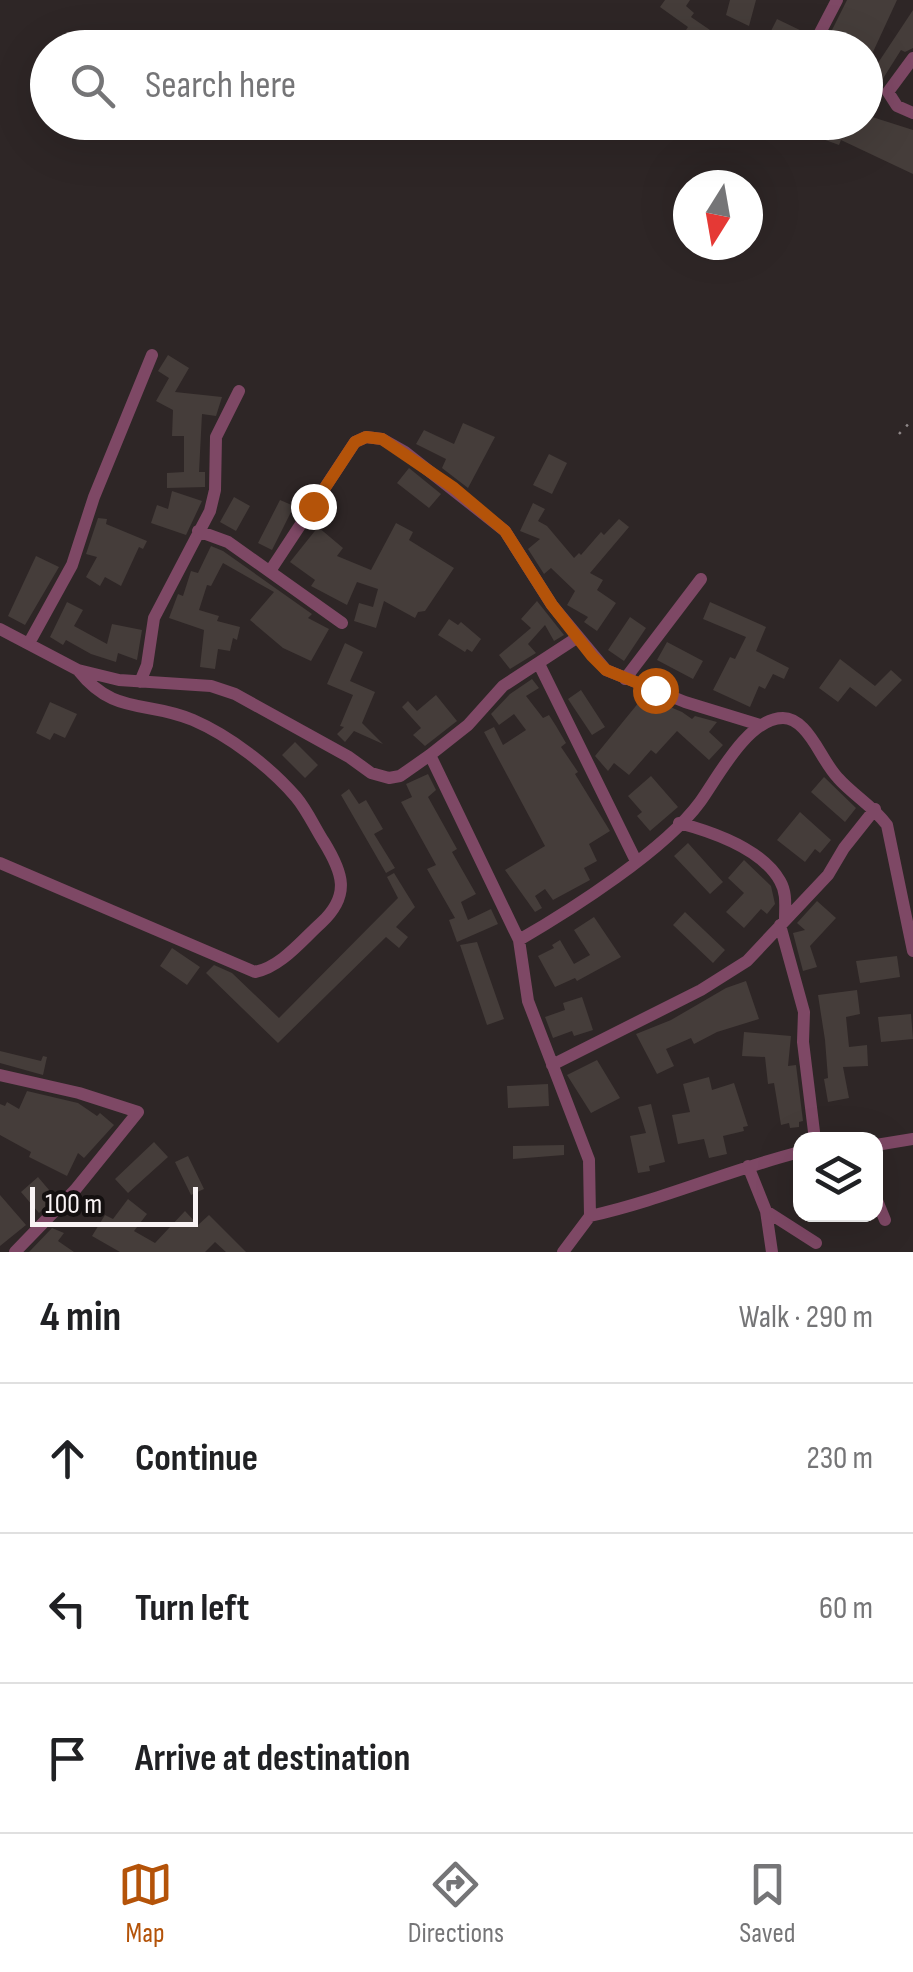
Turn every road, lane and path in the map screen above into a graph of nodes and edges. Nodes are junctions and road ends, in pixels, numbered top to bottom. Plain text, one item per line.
1 (838, 0) edge
2 (822, 30) edge
3 (913, 58) edge
4 (913, 113) edge
5 (152, 354) dead end
6 (239, 391) dead end
7 (913, 419) edge
8 (899, 434) dead end
9 (198, 531) junction
10 (270, 571) junction
11 (701, 578) dead end
12 (342, 624) dead end
13 (0, 629) edge
14 (578, 637) junction
15 (29, 643) junction
16 (539, 664) junction
17 (78, 670) junction
18 (625, 679) junction
19 (140, 682) junction
20 (760, 725) junction
21 (430, 755) junction
22 (875, 809) junction
23 (679, 823) junction
24 (636, 861) junction
25 (0, 863) edge
26 (783, 922) junction
27 (519, 940) junction
28 (913, 952) edge
29 (552, 1065) junction
30 (0, 1075) edge
31 (815, 1132) edge
32 (913, 1139) edge
33 (883, 1144) edge
34 (793, 1154) edge
35 (748, 1166) junction
36 (766, 1210) junction
37 (883, 1215) edge
38 (590, 1216) junction
39 (885, 1220) dead end
40 (816, 1243) dead end
41 (15, 1252) edge
42 (564, 1252) edge
43 (772, 1252) edge

1 - 2 street
3 - 4 street
5 - 15 street
6 - 9 street
7 - 8 path
9 - 10 street
9 - 19 street
10 - 12 street
10 - 14 street
11 - 18 street
13 - 15 street
14 - 16 street
14 - 18 street
15 - 17 street
16 - 21 street
16 - 24 street
17 - 19 street
17 - 25 street
18 - 20 street
19 - 21 street
20 - 22 street
20 - 23 street
21 - 27 street
22 - 26 street
22 - 28 street
23 - 24 street
23 - 26 street
24 - 27 street
26 - 29 street
26 - 31 street
27 - 29 street
29 - 38 street
30 - 41 street
32 - 33 street
34 - 35 street
35 - 36 street
35 - 38 street
36 - 40 street
36 - 43 street
37 - 39 street
38 - 42 street

